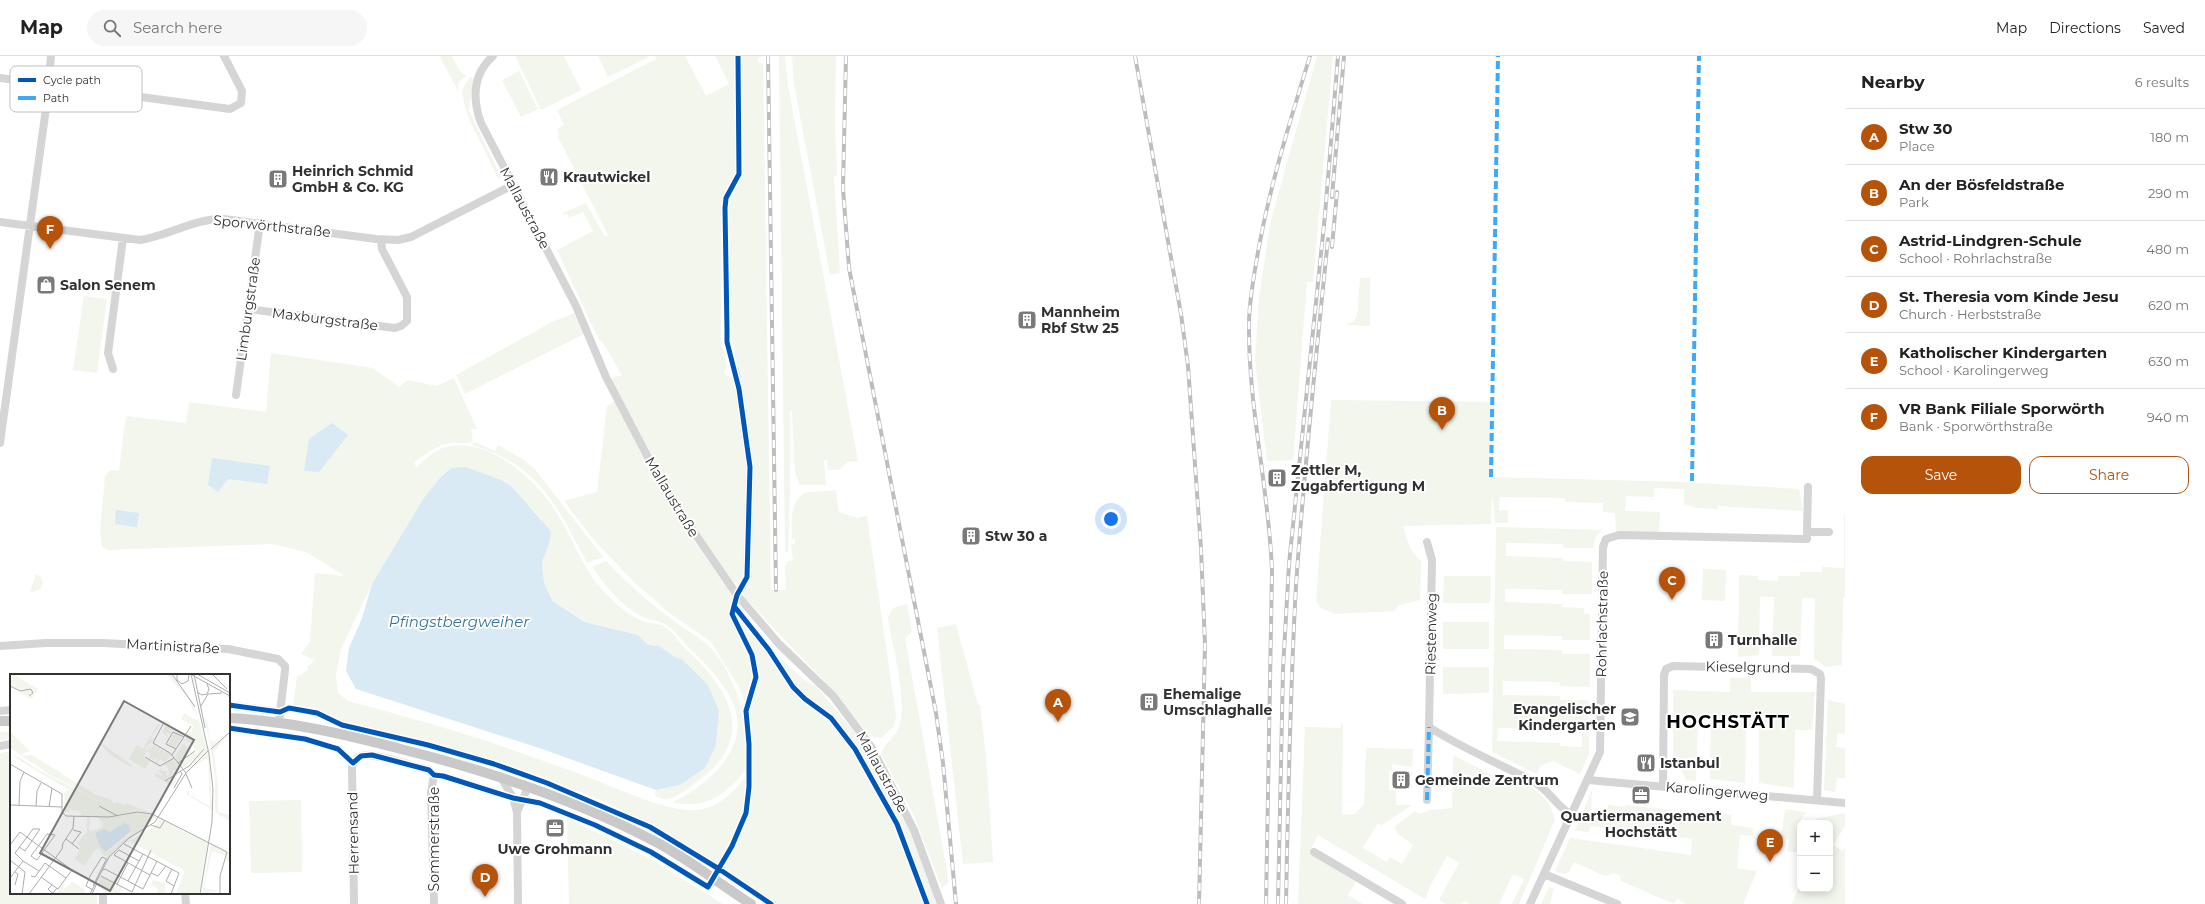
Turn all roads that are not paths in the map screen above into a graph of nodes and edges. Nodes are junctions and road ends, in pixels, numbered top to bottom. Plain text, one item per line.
1 (51, 56) edge
2 (224, 56) edge
3 (493, 56) edge
4 (50, 66) edge
5 (0, 78) edge
6 (10, 79) edge
7 (142, 97) edge
8 (45, 112) edge
9 (513, 185) junction
10 (0, 222) edge
11 (260, 223) junction
12 (30, 226) junction
13 (123, 238) junction
14 (381, 240) junction
15 (248, 309) junction
16 (113, 369) dead end
17 (735, 370) dead end
18 (236, 395) dead end
19 (0, 443) edge
20 (1808, 487) dead end
21 (1807, 532) junction
22 (1829, 532) dead end
23 (1427, 542) dead end
24 (737, 595) junction
25 (0, 646) edge
26 (230, 705) edge
27 (10, 710) edge
28 (0, 711) edge
29 (280, 712) junction
30 (230, 718) edge
31 (279, 722) junction
32 (1429, 728) junction
33 (10, 744) edge
34 (0, 746) edge
35 (353, 763) joint
36 (502, 779) junction
37 (1588, 780) junction
38 (525, 786) junction
39 (1663, 786) junction
40 (513, 798) junction
41 (1426, 800) dead end
42 (1817, 800) junction
43 (1845, 803) edge
44 (517, 812) junction
45 (1570, 814) junction
46 (1314, 852) dead end
47 (1544, 874) junction
48 (185, 894) edge
49 (186, 904) edge
50 (354, 904) edge
51 (434, 904) edge
52 (518, 904) edge
53 (751, 904) edge
54 (941, 904) edge
55 (1402, 904) edge
56 (1530, 904) edge
57 (1617, 904) edge

1 - 4 street
2 - 7 street
3 - 9 street, Mallaustraße
5 - 6 street
8 - 12 street
9 - 14 street, Sporwörthstraße
9 - 24 street, Mallaustraße
10 - 12 street, Sporwörthstraße
11 - 13 street, Sporwörthstraße
11 - 14 street, Sporwörthstraße
11 - 15 street, Limburgstraße
12 - 13 street, Sporwörthstraße
12 - 19 street
13 - 16 street
14 - 15 street, Maxburgstraße
15 - 18 street, Limburgstraße
17 - 24 street
20 - 21 street
21 - 22 street, Rohrlachstraße
21 - 37 street, Rohrlachstraße
23 - 32 street, Riestenweg
24 - 54 street, Mallaustraße
25 - 29 street, Martinistraße
26 - 29 street
27 - 28 street
29 - 31 street, Martinistraße
30 - 31 main road
31 - 36 main road
32 - 41 street, Riestenweg
32 - 45 street
33 - 34 street
35 - 50 street, Herrensand
35 - 51 street, Sommerstraße
36 - 38 main road
36 - 40 street
37 - 39 street, Karolingerweg
37 - 45 street, Rohrlachstraße
38 - 40 street
38 - 44 street
38 - 53 main road
39 - 42 street, Karolingerweg
39 - 42 street, Kieselgrund
40 - 44 street
42 - 43 street, Karolingerweg
44 - 52 street
45 - 47 street, Rohrlachstraße
46 - 55 street
47 - 56 street, Rohrlachstraße
47 - 57 street
48 - 49 street

